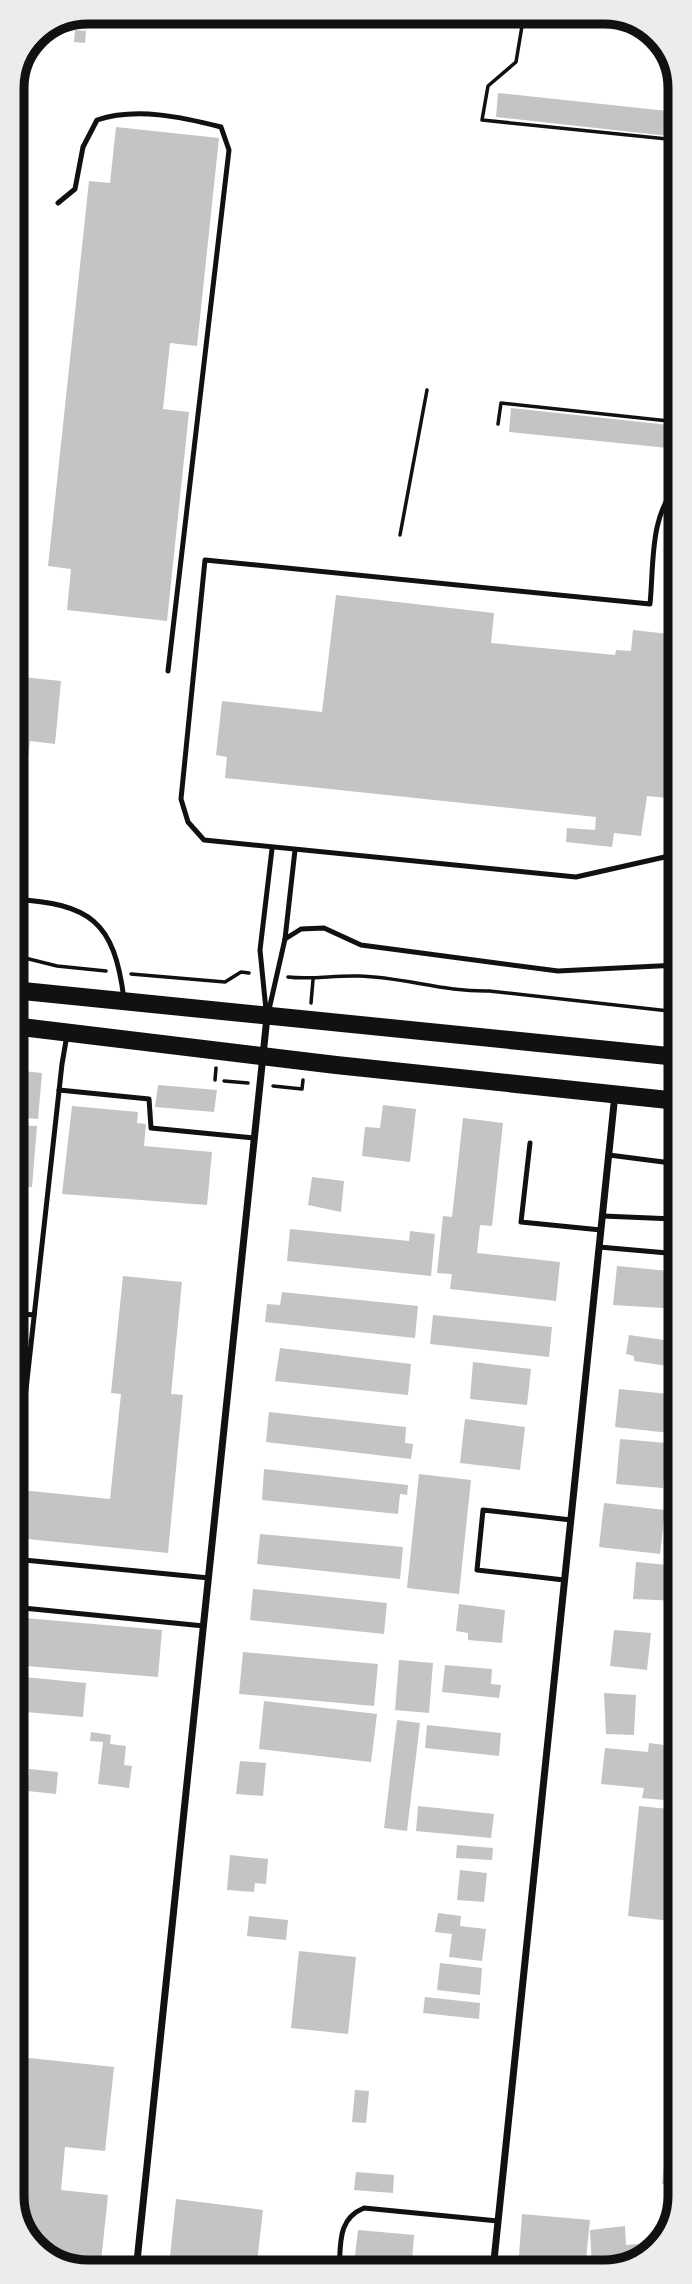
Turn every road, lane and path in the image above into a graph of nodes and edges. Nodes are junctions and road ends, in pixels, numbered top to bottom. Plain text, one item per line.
1 (522, 26) dead end
2 (668, 140) edge
3 (58, 203) dead end
4 (427, 390) dead end
5 (668, 421) edge
6 (498, 424) dead end
7 (668, 498) edge
8 (400, 535) dead end
9 (168, 671) dead end
10 (272, 849) junction
11 (295, 850) junction
12 (668, 856) edge
13 (24, 899) edge
14 (285, 939) junction
15 (668, 966) edge
16 (294, 978) dead end
17 (24, 991) edge
18 (124, 1002) junction
19 (668, 1011) edge
20 (267, 1017) junction
21 (24, 1027) edge
22 (68, 1031) junction
23 (263, 1056) junction
24 (668, 1056) edge
25 (59, 1090) junction
26 (615, 1094) junction
27 (668, 1100) edge
28 (254, 1138) junction
29 (530, 1143) dead end
30 (609, 1155) junction
31 (668, 1164) edge
32 (603, 1216) junction
33 (668, 1219) edge
34 (601, 1230) junction
35 (599, 1247) junction
36 (668, 1253) edge
37 (24, 1314) edge
38 (34, 1315) junction
39 (24, 1406) edge
40 (571, 1520) junction
41 (24, 1560) dead end
42 (209, 1578) junction
43 (564, 1580) junction
44 (24, 1608) edge
45 (204, 1626) junction
46 (498, 2221) junction
47 (137, 2259) edge
48 (340, 2259) edge
49 (494, 2260) edge

1 - 2 path
3 - 9 lane
4 - 8 path
5 - 6 path
7 - 10 lane
10 - 11 lane
10 - 20 lane
11 - 12 lane
11 - 14 lane
13 - 18 lane
14 - 15 lane
14 - 20 lane
16 - 19 path
17 - 18 main road
18 - 20 main road
20 - 23 street
20 - 24 main road
21 - 22 main road
22 - 23 main road
22 - 25 lane
23 - 26 main road
23 - 28 street
25 - 28 lane
25 - 38 lane
26 - 27 main road
26 - 30 street
28 - 42 street
29 - 34 lane
30 - 31 lane
30 - 32 street
32 - 33 lane
32 - 34 street
34 - 35 street
35 - 36 lane
35 - 40 street
37 - 38 lane
38 - 39 lane
40 - 43 street
40 - 43 lane
41 - 42 lane
42 - 45 street
43 - 46 street
44 - 45 lane
45 - 47 street
46 - 48 lane
46 - 49 street

